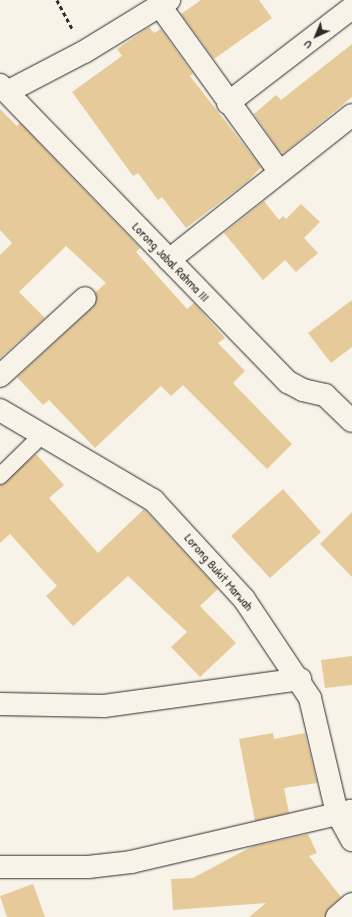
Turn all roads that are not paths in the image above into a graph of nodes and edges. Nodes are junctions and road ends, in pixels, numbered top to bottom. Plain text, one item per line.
1 (164, 3) edge
2 (352, 8) edge
3 (3, 88) edge
4 (228, 103) junction
5 (352, 115) edge
6 (279, 171) junction
7 (169, 260) junction
8 (85, 298) dead end
9 (0, 376) edge
10 (0, 410) edge
11 (352, 421) edge
12 (40, 437) junction
13 (0, 476) edge
14 (300, 679) junction
15 (0, 704) edge
16 (345, 812) edge
17 (352, 840) edge
18 (0, 868) edge
19 (352, 904) edge
20 (337, 917) edge

1 - 3 street
1 - 4 street
2 - 4 street
3 - 7 street, Lorong Jabal Rahma III
4 - 6 street
5 - 6 street
6 - 7 street
7 - 11 street, Lorong Jabal Rahma III
8 - 9 street
10 - 12 street, Lorong Bukit Marwah
12 - 13 lane
12 - 14 street, Lorong Bukit Marwah
14 - 15 street
14 - 16 street, Lorong Bukit Marwah
16 - 17 street, Lorong Bukit Marwah
16 - 18 street
19 - 20 street

